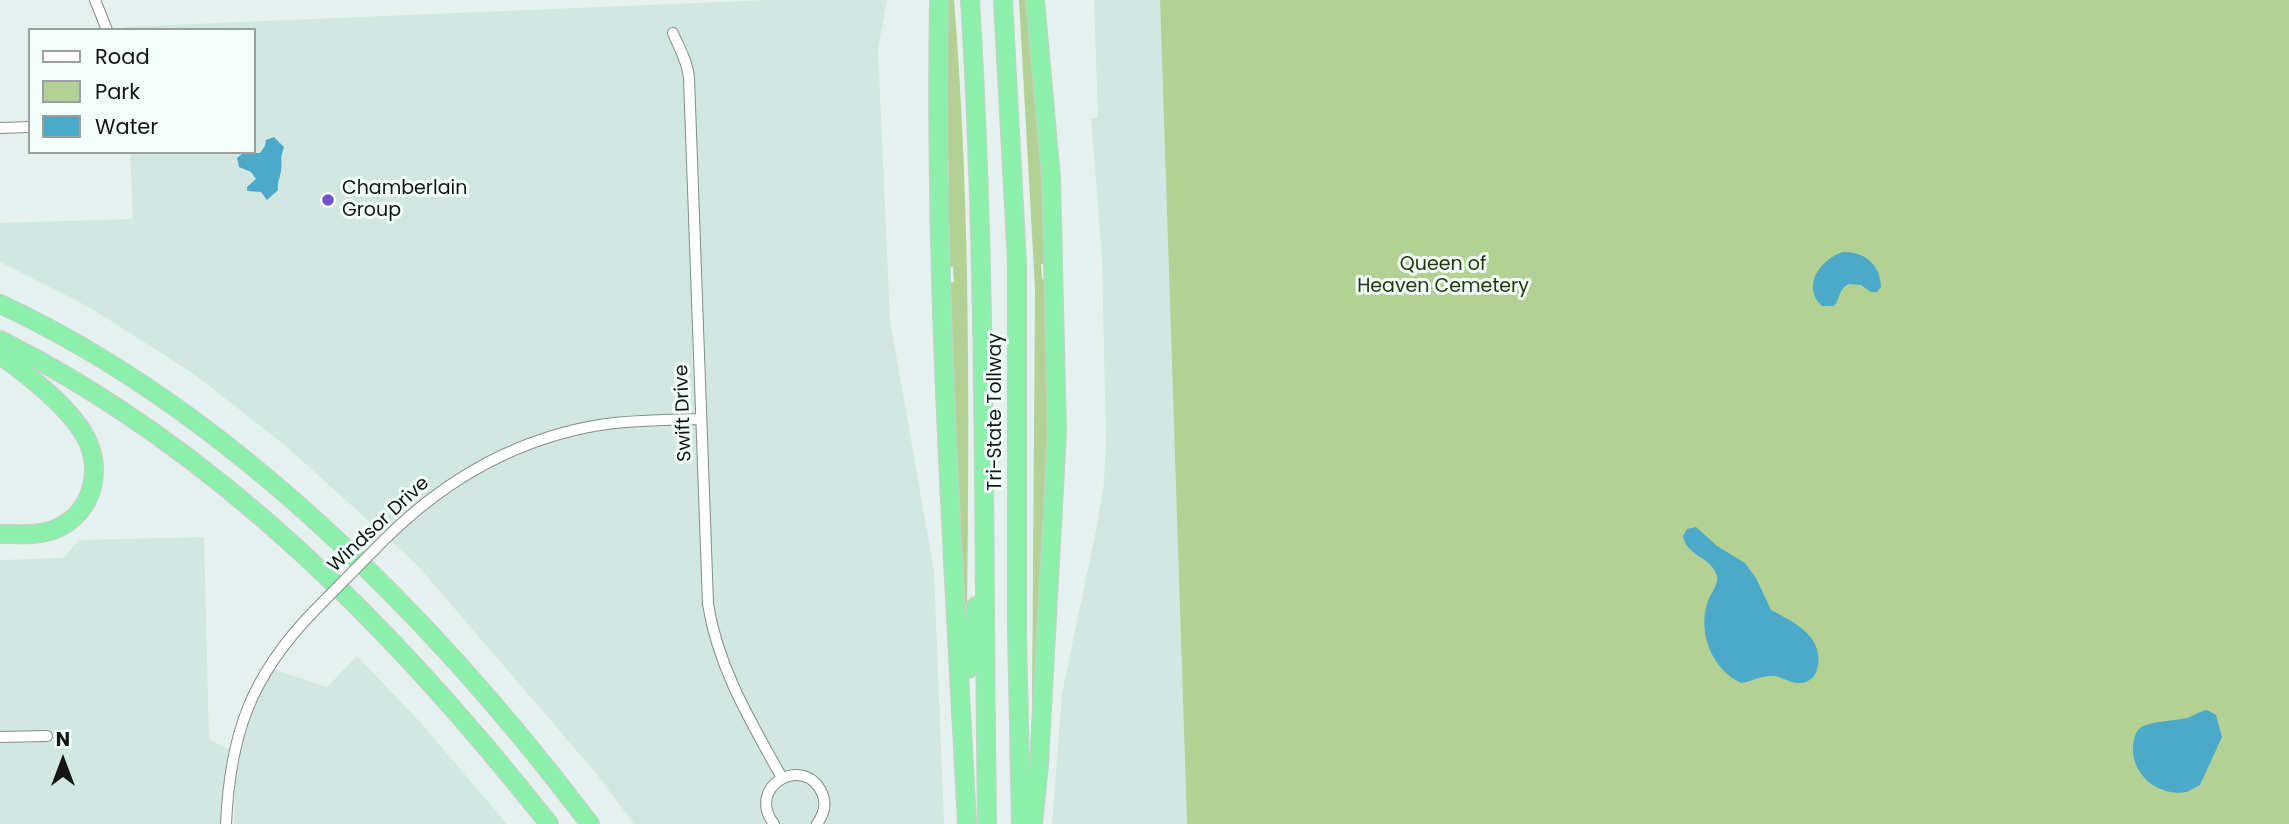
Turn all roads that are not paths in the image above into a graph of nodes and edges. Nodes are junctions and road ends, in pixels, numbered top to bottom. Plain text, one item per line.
1 (95, 0) edge
2 (939, 0) edge
3 (970, 0) edge
4 (1003, 0) edge
5 (1035, 0) edge
6 (106, 28) edge
7 (673, 33) dead end
8 (28, 127) edge
9 (0, 128) edge
10 (0, 304) edge
11 (0, 340) edge
12 (0, 355) edge
13 (701, 419) junction
14 (0, 534) edge
15 (984, 561) junction
16 (47, 736) dead end
17 (0, 737) edge
18 (963, 748) junction
19 (782, 778) junction
20 (226, 824) edge
21 (549, 824) edge
22 (590, 824) edge
23 (774, 824) edge
24 (817, 824) edge
25 (967, 824) edge
26 (987, 824) edge
27 (1021, 824) edge
28 (1033, 824) edge

1 - 6 street
2 - 18 highway
3 - 15 highway, Tri-State Tollway
4 - 27 highway, Tri-State Tollway
5 - 28 highway
7 - 13 street, Swift Drive
8 - 9 street
10 - 22 highway
11 - 21 highway
12 - 14 highway
13 - 19 street, Swift Drive
13 - 20 street, Windsor Drive, bridge
15 - 18 highway
15 - 26 highway, Tri-State Tollway
16 - 17 street
18 - 25 highway
19 - 23 street
19 - 24 street

